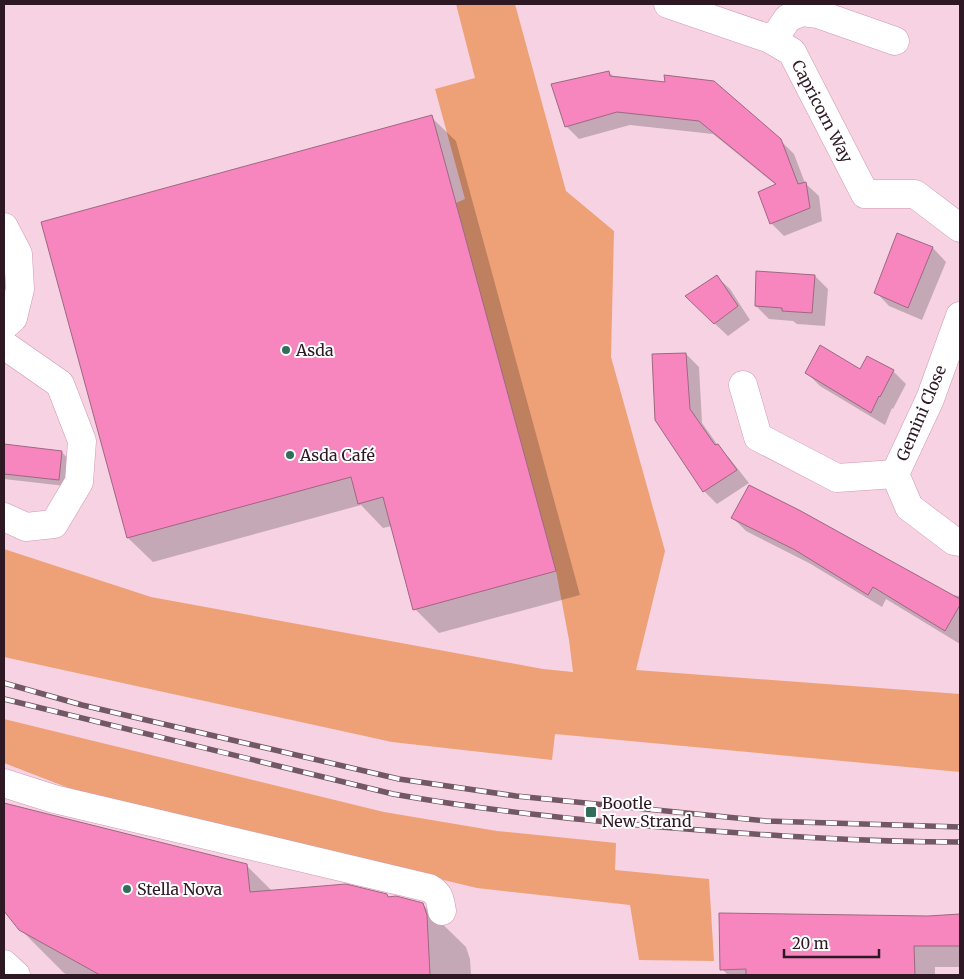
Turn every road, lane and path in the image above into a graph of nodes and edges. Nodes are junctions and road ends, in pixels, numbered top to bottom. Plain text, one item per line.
1 (668, 4) edge
2 (770, 39) junction
3 (896, 41) dead end
4 (4, 227) edge
5 (960, 228) edge
6 (960, 316) edge
7 (4, 326) edge
8 (4, 345) edge
9 (743, 385) dead end
10 (895, 474) junction
11 (4, 517) edge
12 (960, 542) edge
13 (4, 783) edge
14 (442, 911) dead end
15 (4, 964) edge
16 (16, 975) edge

1 - 2 street, Capricorn Way
2 - 3 street
2 - 5 street, Capricorn Way
4 - 7 street
6 - 10 street, Gemini Close
8 - 11 street
9 - 10 street
10 - 12 street, Gemini Close
13 - 14 street
15 - 16 street

